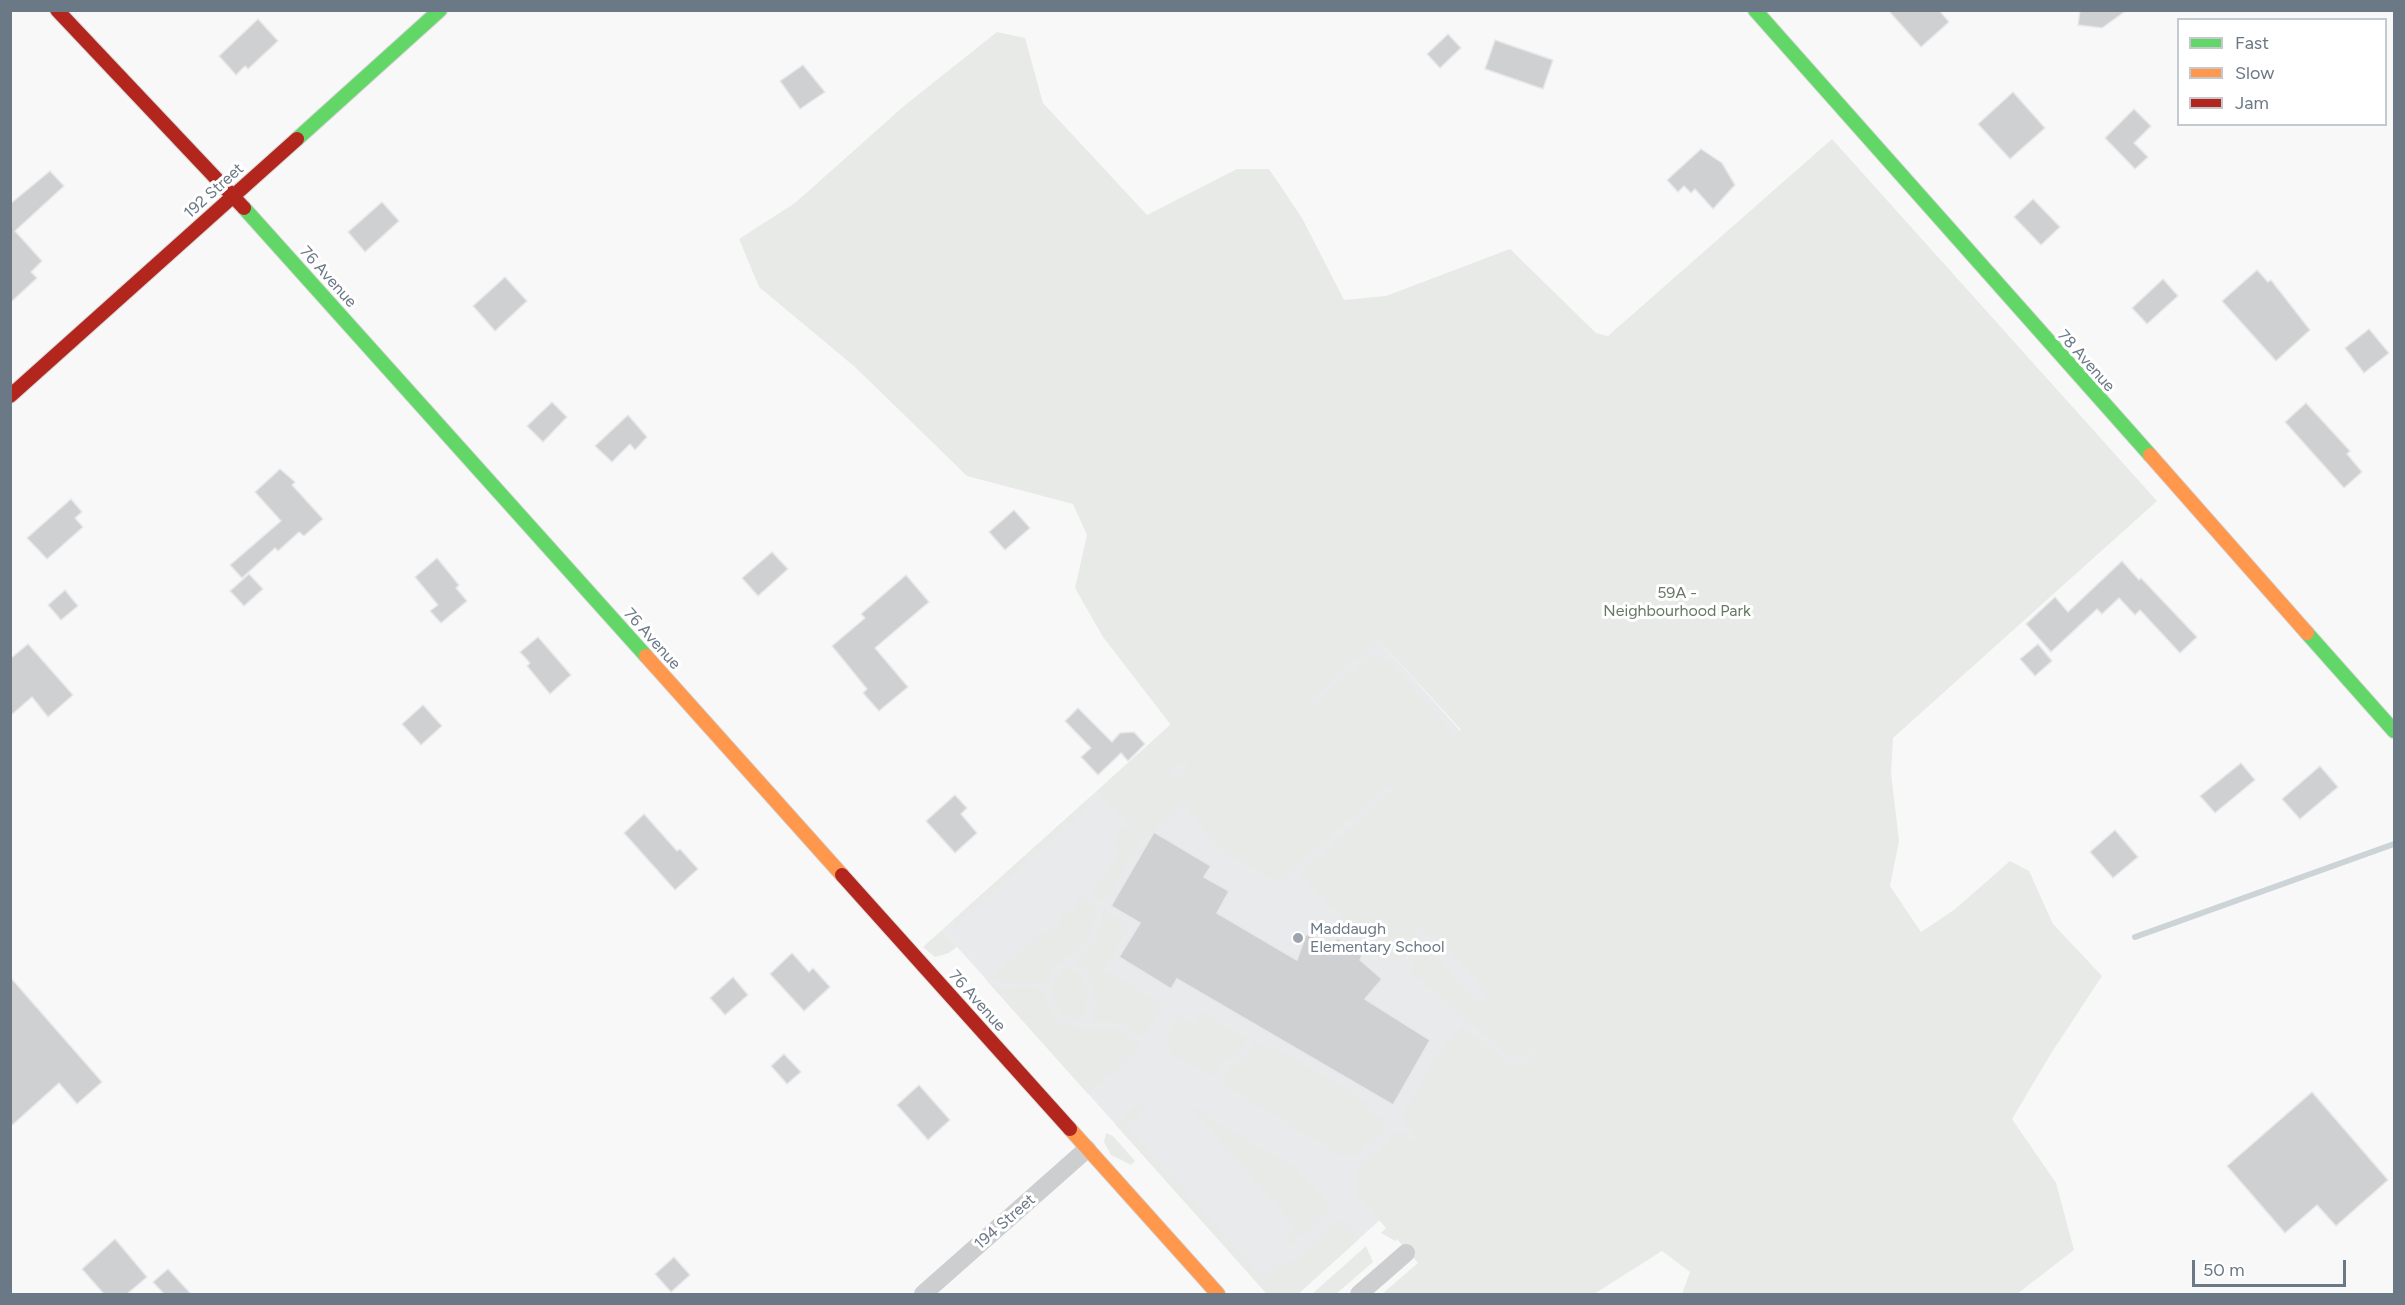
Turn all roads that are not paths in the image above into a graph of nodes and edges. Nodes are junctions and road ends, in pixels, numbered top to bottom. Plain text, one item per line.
1 (57, 10) edge
2 (440, 10) edge
3 (1755, 10) edge
4 (233, 196) junction
5 (10, 396) edge
6 (2394, 731) edge
7 (1087, 1149) junction
8 (1406, 1253) dead end
9 (923, 1294) edge
10 (1218, 1294) edge
11 (1359, 1294) edge

1 - 4 street, 76 Avenue
2 - 4 street, 192 Street
3 - 6 street, 78 Avenue
4 - 5 street, 192 Street
4 - 7 street, 76 Avenue
7 - 9 street, 194 Street
7 - 10 street, 76 Avenue
8 - 11 street

